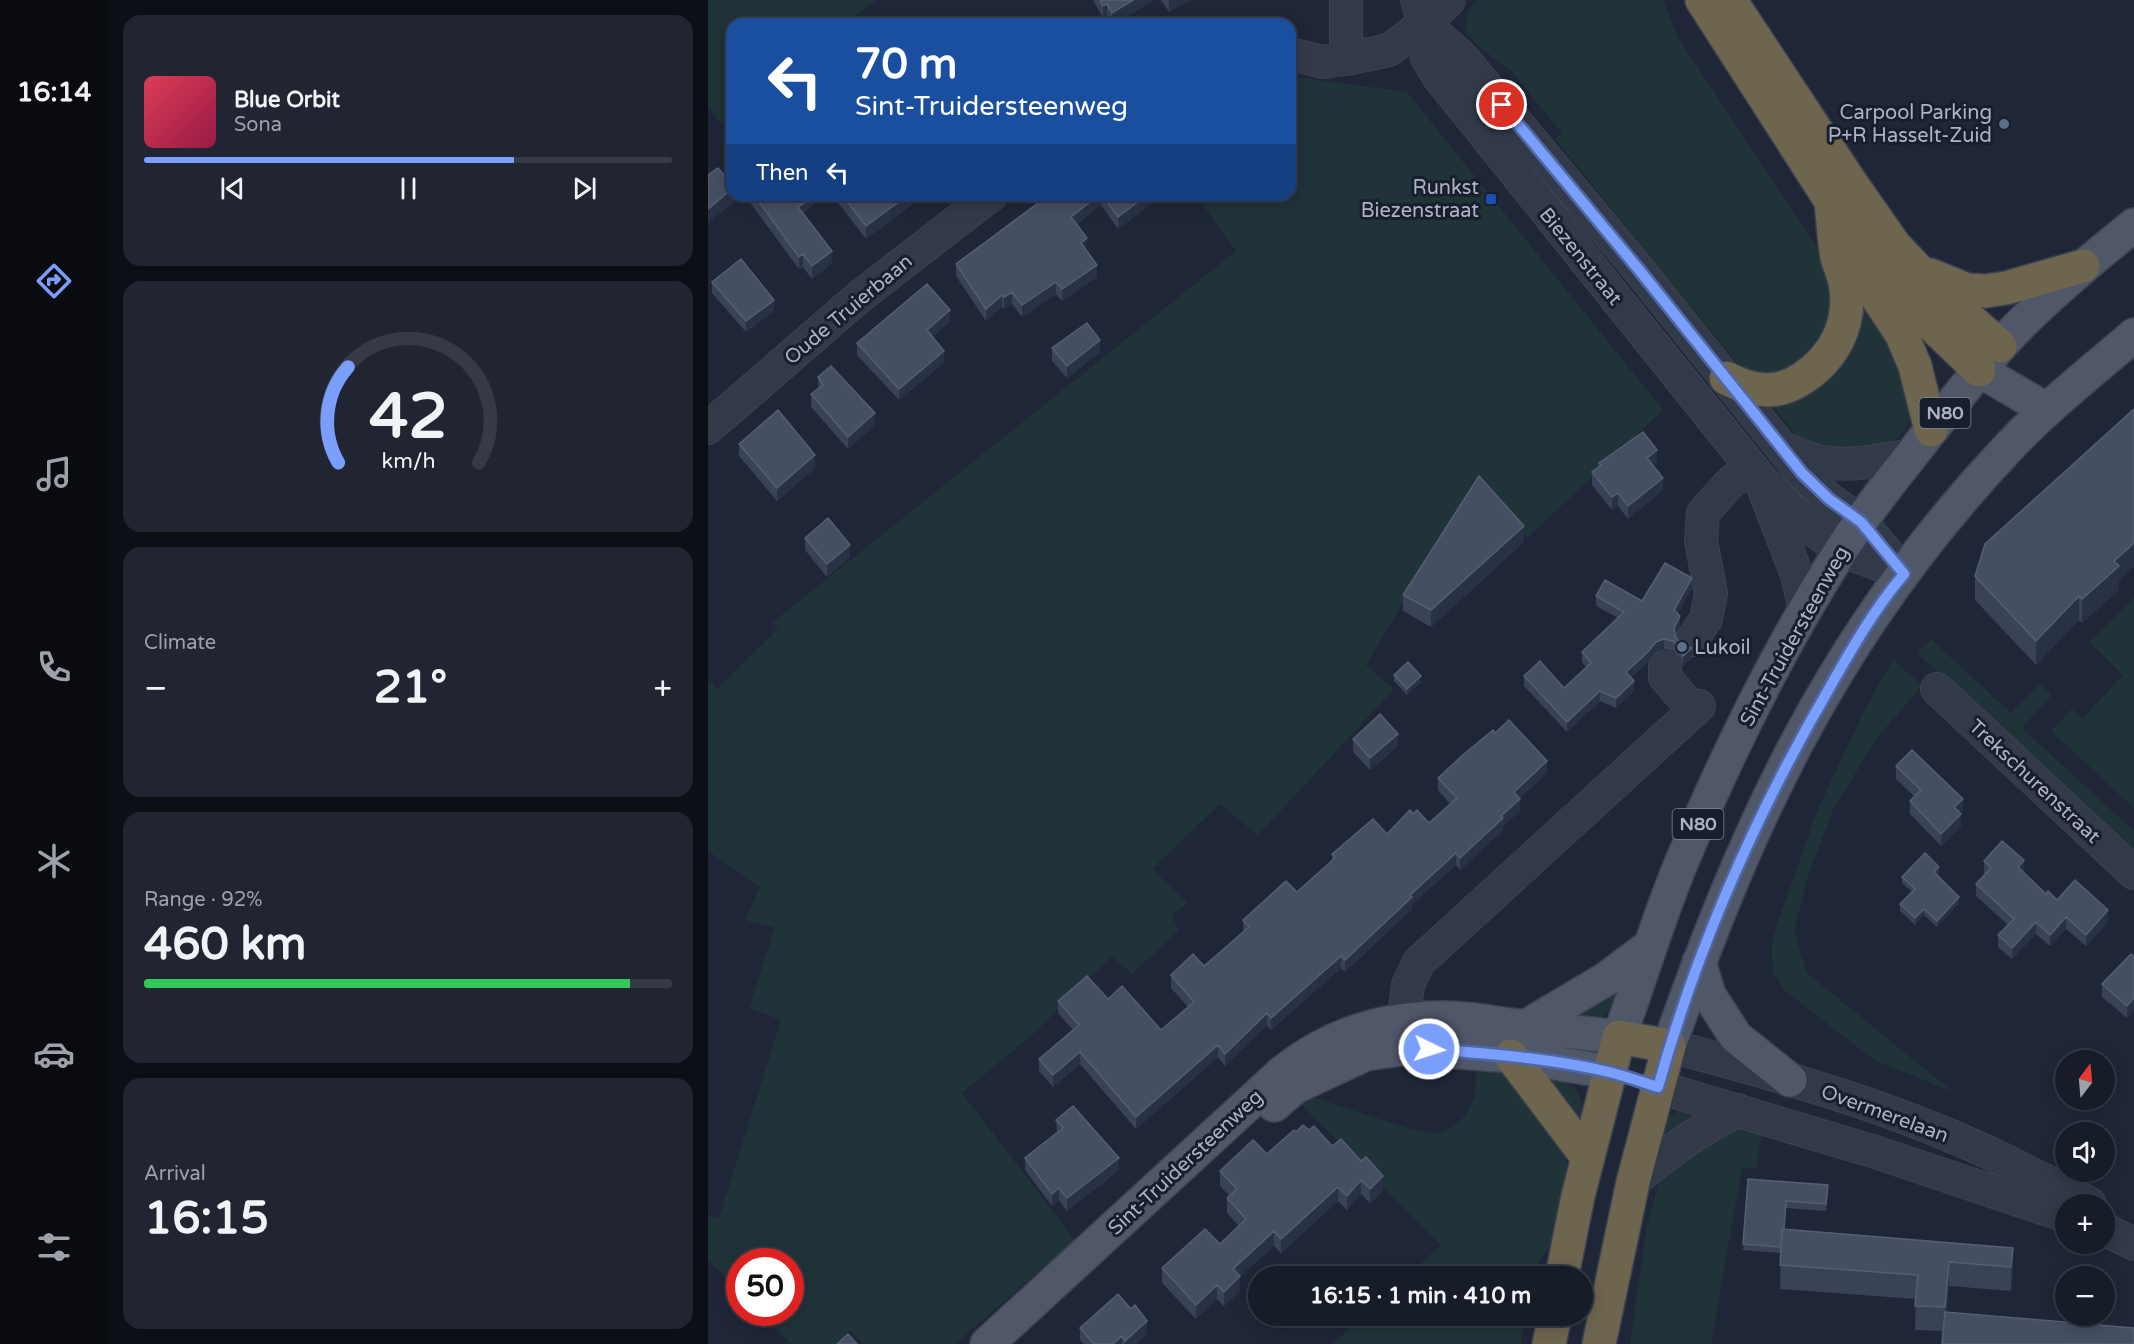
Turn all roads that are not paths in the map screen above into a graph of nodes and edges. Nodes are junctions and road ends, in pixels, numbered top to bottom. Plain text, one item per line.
1 (1346, 0) edge
2 (1449, 0) edge
3 (1702, 0) edge
4 (1730, 0) edge
5 (1420, 12) edge
6 (1296, 55) edge
7 (1347, 59) junction
8 (983, 201) edge
9 (1831, 201) junction
10 (2134, 225) edge
11 (2134, 250) edge
12 (2083, 266) junction
13 (1915, 267) junction
14 (2059, 290) junction
15 (2134, 335) edge
16 (2000, 346) junction
17 (1979, 370) junction
18 (1726, 378) junction
19 (2047, 410) junction
20 (708, 428) edge
21 (1922, 443) junction
22 (1780, 446) junction
23 (1755, 472) junction
24 (1861, 522) junction
25 (1841, 550) junction
26 (1904, 574) junction
27 (1805, 610) junction
28 (1692, 640) dead end
29 (1665, 667) dead end
30 (1937, 689) dead end
31 (2134, 873) edge
32 (1650, 946) junction
33 (1699, 962) junction
34 (1527, 1026) junction
35 (1407, 1034) junction
36 (1619, 1037) junction
37 (1670, 1046) junction
38 (1511, 1056) junction
39 (1610, 1072) junction
40 (1790, 1080) junction
41 (1658, 1087) junction
42 (1738, 1110) junction
43 (1588, 1158) junction
44 (1633, 1182) junction
45 (2071, 1194) edge
46 (2055, 1212) edge
47 (1564, 1266) edge
48 (1553, 1326) edge
49 (987, 1344) edge
50 (1003, 1344) edge
51 (1549, 1344) edge
52 (1599, 1344) edge

1 - 7 street
2 - 5 street
3 - 9 highway
4 - 13 highway
5 - 7 street
5 - 18 street, Biezenstraat
5 - 23 street, Biezenstraat
6 - 7 street
8 - 20 street, Oude Truierbaan
9 - 17 highway
9 - 18 highway
9 - 21 highway
10 - 12 main road, Sint-Truidersteenweg / N80
11 - 14 main road, Sint-Truidersteenweg / N80
12 - 13 highway
12 - 14 main road, Sint-Truidersteenweg / N80
13 - 16 highway
14 - 16 main road, Sint-Truidersteenweg / N80
15 - 19 main road, N80
16 - 17 main road, Sint-Truidersteenweg / N80
16 - 19 main road
17 - 19 main road
17 - 21 main road, Sint-Truidersteenweg / N80
18 - 22 street, Biezenstraat
19 - 26 main road, N80
21 - 22 street
21 - 24 main road, Sint-Truidersteenweg / N80
22 - 24 street, Biezenstraat
23 - 25 street, Biezenstraat
23 - 27 street, Biezenstraat
23 - 28 street
24 - 25 main road, Sint-Truidersteenweg / N80
24 - 26 street, Biezenstraat
25 - 26 street, Biezenstraat
25 - 27 main road, Sint-Truidersteenweg / N80
26 - 33 main road, N80
27 - 32 main road, Sint-Truidersteenweg / N80
29 - 35 street
30 - 31 street, Trekschurenstraat
32 - 34 main road
32 - 36 main road, Sint-Truidersteenweg / N80
33 - 37 main road, N80
33 - 40 main road
34 - 35 main road, Sint-Truidersteenweg
34 - 36 main road, Sint-Truidersteenweg
35 - 38 main road, Sint-Truidersteenweg
35 - 49 main road, Sint-Truidersteenweg
35 - 50 main road, Sint-Truidersteenweg
36 - 37 highway, Sint-Truidersteenweg
36 - 39 highway, Sint-Truidersteenweg / N80
37 - 40 street, Overmerelaan
37 - 41 highway, N80
38 - 39 main road, Sint-Truidersteenweg
38 - 43 highway
39 - 41 highway, Sint-Truidersteenweg
39 - 43 highway, N80
40 - 45 street, Overmerelaan
41 - 42 street, Overmerelaan
41 - 44 highway, N80
42 - 44 street
42 - 46 street, Overmerelaan
43 - 47 highway, N80
44 - 52 highway, N80
48 - 51 highway

